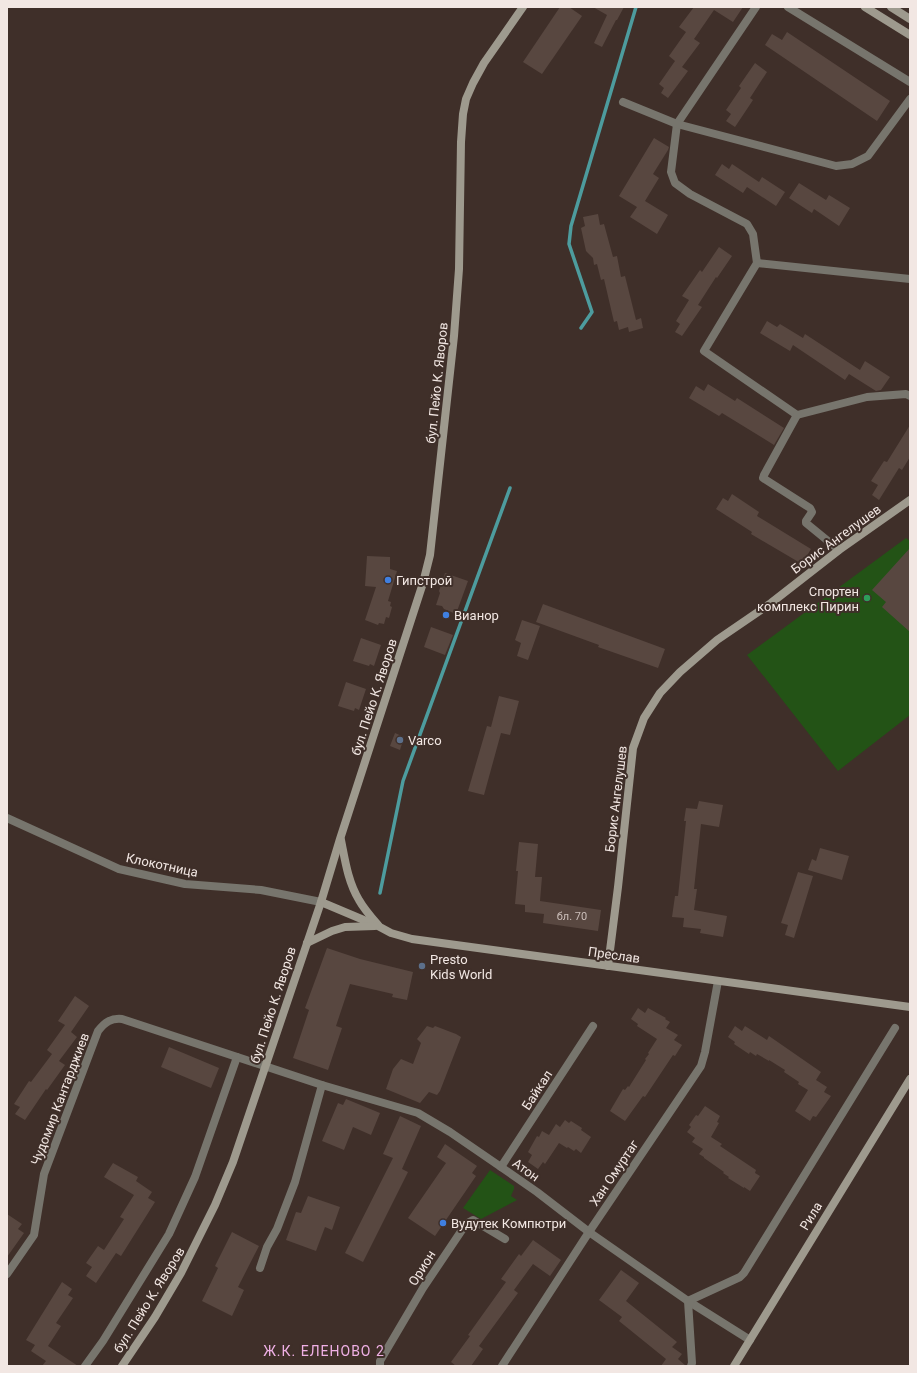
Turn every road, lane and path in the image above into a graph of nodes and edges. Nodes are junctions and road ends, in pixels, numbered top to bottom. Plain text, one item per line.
1 (523, 7) edge
2 (756, 7) edge
3 (788, 7) edge
4 (865, 7) edge
5 (891, 7) edge
6 (910, 19) edge
7 (910, 35) edge
8 (910, 82) edge
9 (910, 99) edge
10 (623, 102) dead end
11 (677, 124) junction
12 (757, 263) junction
13 (910, 279) edge
14 (910, 396) edge
15 (797, 415) junction
16 (910, 500) edge
17 (839, 550) junction
18 (7, 818) edge
19 (340, 839) junction
20 (321, 902) junction
21 (378, 926) junction
22 (307, 943) junction
23 (608, 966) junction
24 (718, 981) junction
25 (910, 1007) edge
26 (593, 1026) dead end
27 (895, 1028) dead end
28 (237, 1057) junction
29 (266, 1066) junction
30 (910, 1079) edge
31 (322, 1084) junction
32 (501, 1167) junction
33 (589, 1232) junction
34 (504, 1239) dead end
35 (260, 1268) dead end
36 (7, 1274) edge
37 (688, 1301) junction
38 (750, 1340) junction
39 (85, 1366) edge
40 (122, 1366) edge
41 (380, 1366) edge
42 (502, 1366) edge
43 (691, 1366) edge
44 (734, 1366) edge

1 - 19 street, бул. Пейо К. Яворов
2 - 11 street
3 - 8 street
4 - 7 street
5 - 6 street
9 - 11 street
10 - 11 street
11 - 12 street
12 - 13 street
12 - 15 street
14 - 15 street
15 - 17 street
16 - 17 street, Борис Ангелушев
17 - 23 street, Борис Ангелушев
18 - 20 street, Клокотница
19 - 20 street, бул. Пейо К. Яворов
19 - 21 street
20 - 21 street, Преслав
20 - 22 street, бул. Пейо К. Яворов
21 - 22 street
21 - 23 street, Преслав
22 - 29 street, бул. Пейо К. Яворов
23 - 24 street, Преслав
24 - 25 street, Преслав
24 - 33 street, Хан Омуртаг
26 - 32 street, Байкал
27 - 37 street
28 - 29 street, Чудомир Кантарджиев
28 - 36 street, Чудомир Кантарджиев
28 - 39 street
29 - 31 street, Атон
29 - 40 street, бул. Пейо К. Яворов
30 - 38 street, Рила
31 - 32 street, Атон
31 - 35 street
32 - 33 street, Атон
33 - 37 street, Атон
33 - 42 street, Хан Омуртаг
34 - 41 street, Орион
37 - 38 street, Атон
37 - 43 street
38 - 44 street, Рила

